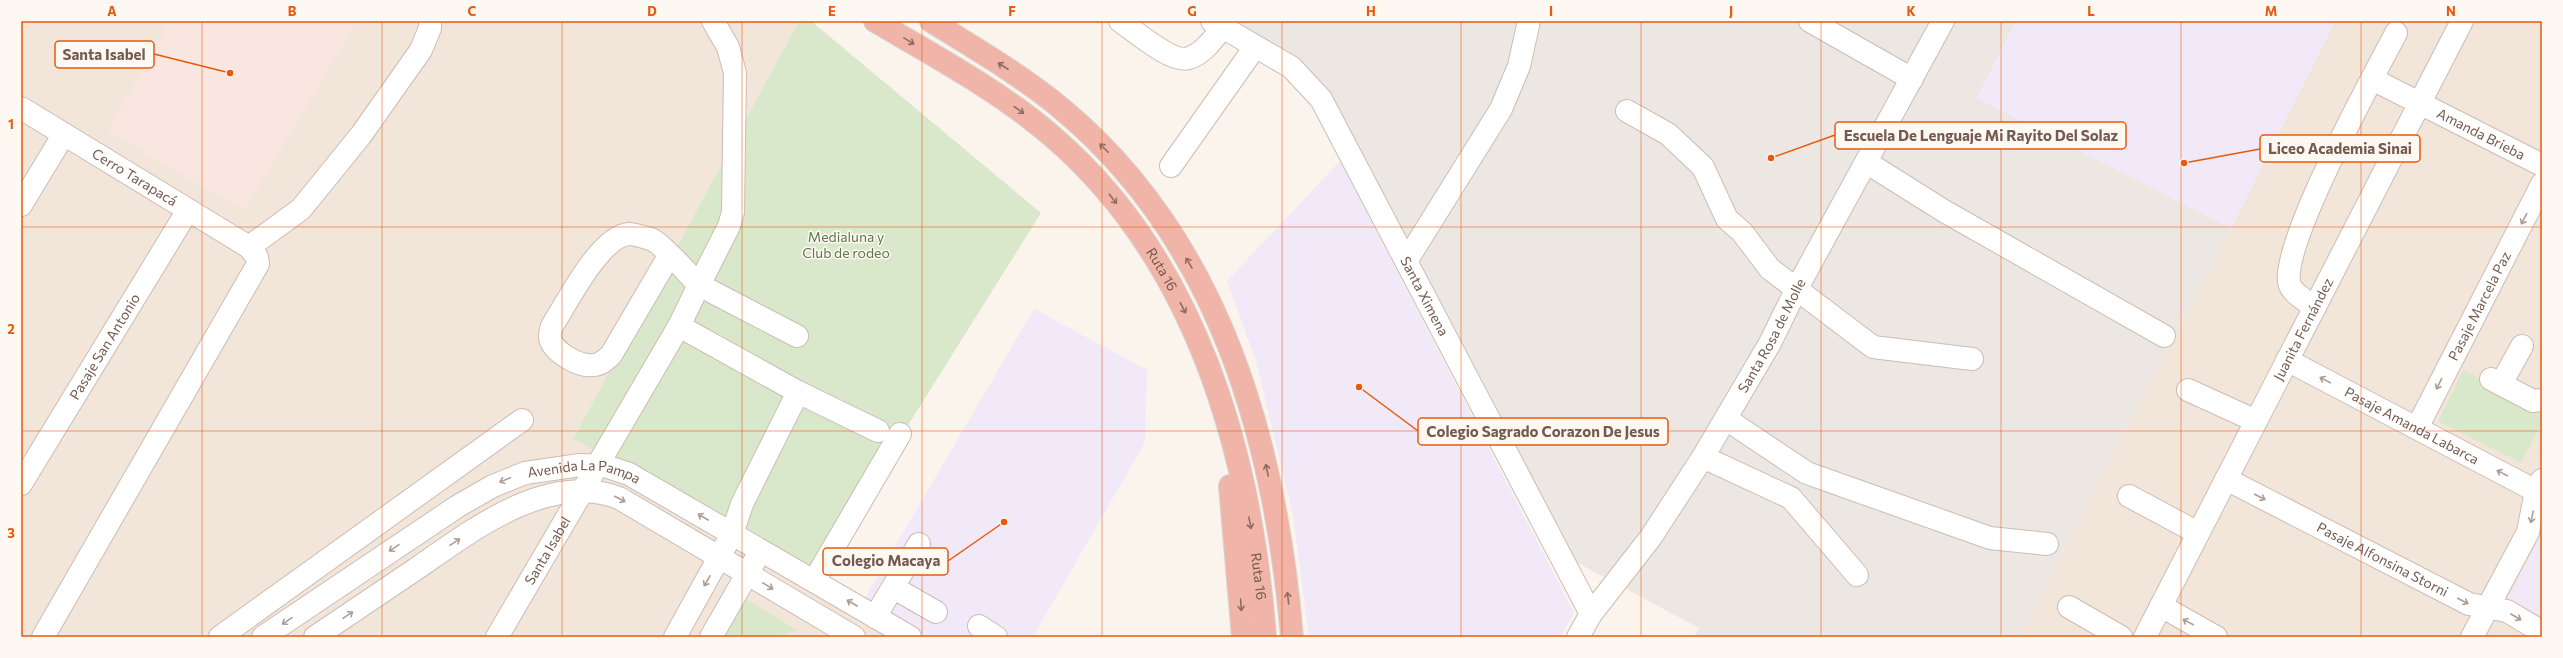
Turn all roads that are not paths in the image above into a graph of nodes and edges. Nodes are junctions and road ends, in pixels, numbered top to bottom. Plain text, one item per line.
1 (430, 21) edge
2 (713, 21) edge
3 (875, 21) edge
4 (931, 21) edge
5 (935, 21) edge
6 (1120, 21) edge
7 (1529, 21) edge
8 (1810, 21) edge
9 (1943, 21) edge
10 (2462, 21) edge
11 (1218, 24) edge
12 (2396, 32) dead end
13 (1256, 46) junction
14 (972, 47) junction
15 (1912, 79) junction
16 (2372, 79) junction
17 (2420, 102) junction
18 (21, 108) edge
19 (1627, 111) dead end
20 (64, 134) junction
21 (1866, 162) junction
22 (2542, 165) edge
23 (1171, 166) dead end
24 (2542, 184) edge
25 (21, 205) edge
26 (188, 210) junction
27 (249, 247) junction
28 (669, 256) junction
29 (1407, 260) junction
30 (699, 285) junction
31 (1796, 290) junction
32 (2315, 306) junction
33 (679, 326) junction
34 (797, 336) dead end
35 (2164, 336) dead end
36 (2522, 346) dead end
37 (1972, 359) dead end
38 (2287, 360) junction
39 (1218, 390) junction
40 (2188, 390) dead end
41 (798, 392) junction
42 (2542, 400) edge
43 (1726, 419) junction
44 (522, 420) dead end
45 (2256, 421) junction
46 (2416, 428) junction
47 (878, 431) dead end
48 (900, 434) dead end
49 (1703, 458) junction
50 (598, 466) junction
51 (23, 476) edge
52 (2226, 479) junction
53 (2539, 485) edge
54 (582, 492) junction
55 (2129, 496) dead end
56 (2198, 533) junction
57 (732, 534) junction
58 (919, 544) dead end
59 (2047, 544) dead end
60 (761, 550) junction
61 (719, 558) junction
62 (748, 574) junction
63 (1857, 575) dead end
64 (814, 581) junction
65 (894, 588) junction
66 (2161, 606) junction
67 (2069, 607) dead end
68 (2487, 607) junction
69 (936, 612) dead end
70 (1591, 614) junction
71 (874, 617) junction
72 (2542, 632) edge
73 (847, 636) edge
74 (43, 637) edge
75 (220, 637) edge
76 (263, 637) edge
77 (316, 637) edge
78 (497, 637) edge
79 (675, 637) edge
80 (711, 637) edge
81 (910, 637) edge
82 (1243, 637) edge
83 (1265, 637) edge
84 (1292, 637) edge
85 (1578, 637) edge
86 (2121, 637) edge
87 (2145, 637) edge
88 (2216, 637) edge
89 (2472, 637) edge

1 - 27 street
2 - 30 street, Santa Isabel
3 -> 39 highway, Ruta 16
4 - 14 highway, Ruta 16
5 - 14 highway
6 - 11 street
7 - 29 street
8 - 15 street
9 - 15 street, Santa Rosa de Molle
10 - 17 street, Juanita Fernández
11 - 13 street, Santa Ximena
12 - 16 street
13 - 23 street
13 - 29 street, Santa Ximena
84 -> 14 highway, Ruta 16
15 - 21 street, Santa Rosa de Molle
16 - 17 street, Amanda Brieba
16 - 32 street
17 - 22 street, Amanda Brieba
17 - 32 street, Juanita Fernández
18 - 20 street, Cerro Tarapacá
19 - 31 street
20 - 25 street
20 - 26 street, Cerro Tarapacá
21 - 31 street, Santa Rosa de Molle
21 - 35 street
24 -> 46 street, Pasaje Marcela Paz
26 - 27 street, Cerro Tarapacá
26 - 51 street, Pasaje San Antonio
27 - 74 street
28 - 28 street
28 - 30 street
29 - 70 street, Santa Ximena
30 - 33 street, Santa Isabel
30 - 34 street
31 - 37 street
31 - 43 street, Santa Rosa de Molle
32 - 38 street, Juanita Fernández
33 - 41 street
33 - 50 street, Santa Isabel
36 - 42 street
38 - 45 street, Juanita Fernández
46 -> 38 street, Pasaje Amanda Labarca
39 -> 82 highway
39 -> 83 highway, Ruta 16
40 - 45 street
41 - 47 street
41 - 57 street
43 - 49 street, Santa Rosa de Molle
43 - 59 street
44 - 75 street
45 - 52 street, Juanita Fernández
53 -> 46 street, Pasaje Amanda Labarca
48 - 64 street
49 - 63 street
49 - 70 street, Santa Rosa de Molle
50 - 54 street, Santa Isabel
57 -> 50 street, Avenida La Pampa
50 -> 76 street, Avenida La Pampa
52 - 56 street, Juanita Fernández
52 -> 68 street, Pasaje Alfonsina Storni
53 -> 68 street
54 -> 61 street, Avenida La Pampa
77 -> 54 street, Avenida La Pampa
54 - 78 street, Santa Isabel
55 - 56 street
56 - 66 street, Juanita Fernández
57 - 60 street, Avenida La Pampa
57 - 61 street
58 - 65 street
60 - 62 street
60 - 64 street, Avenida La Pampa
61 - 62 street, Avenida La Pampa
61 -> 79 street
62 -> 73 street, Avenida La Pampa
62 - 80 street
71 -> 64 street, Avenida La Pampa
65 - 69 street
65 - 71 street
66 - 87 street, Juanita Fernández
88 -> 66 street
67 - 86 street
68 -> 72 street, Pasaje Alfonsina Storni
68 - 89 street
70 - 85 street, Santa Rosa de Molle
71 - 81 street, Avenida La Pampa

